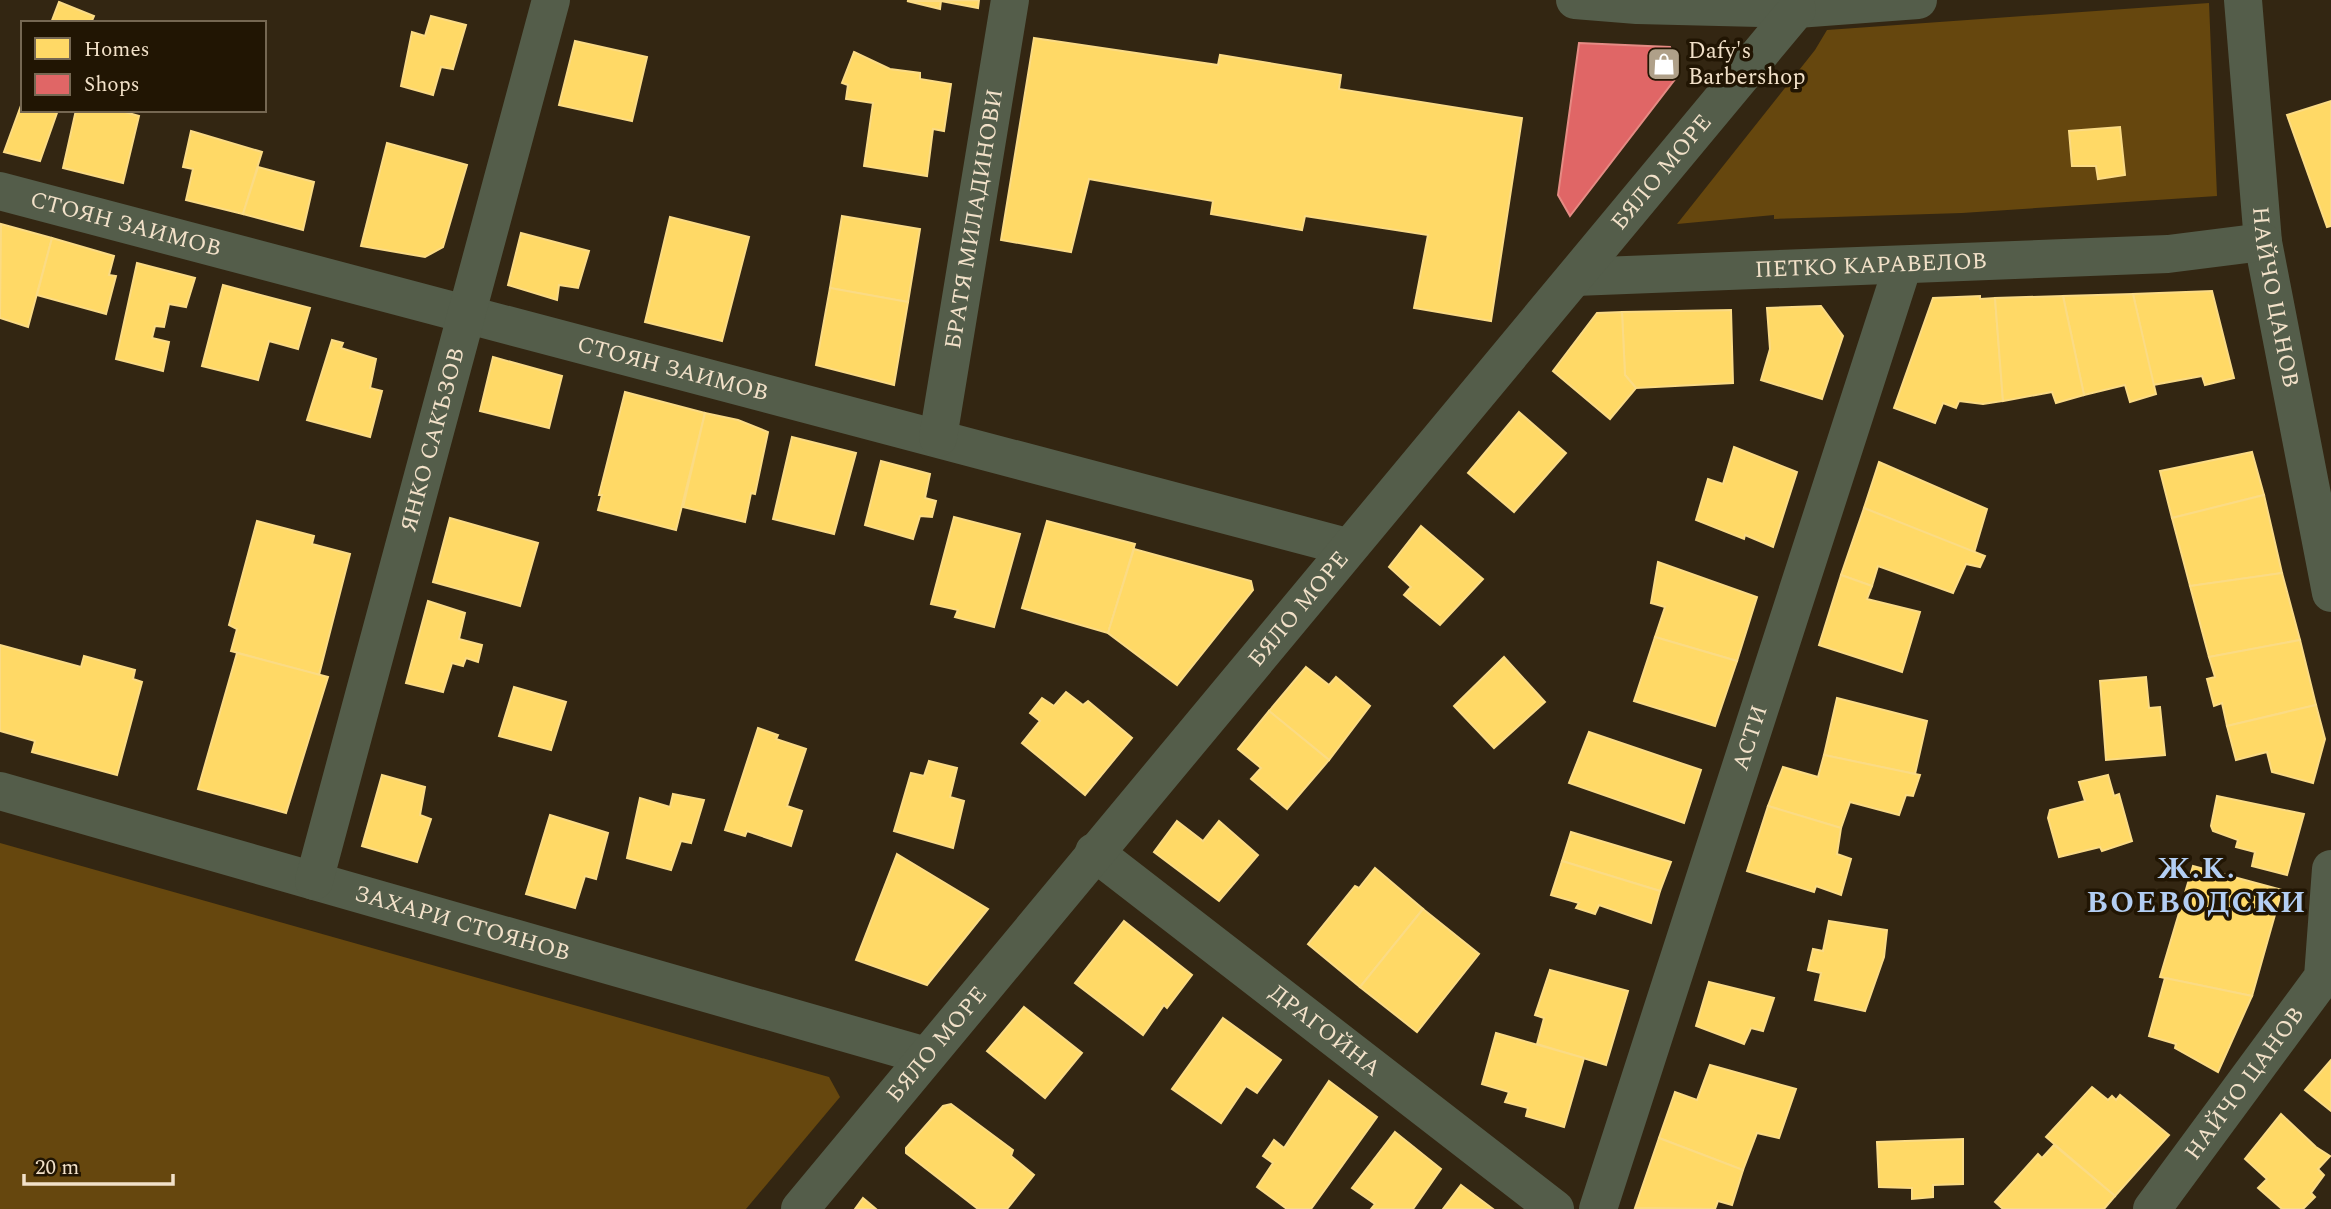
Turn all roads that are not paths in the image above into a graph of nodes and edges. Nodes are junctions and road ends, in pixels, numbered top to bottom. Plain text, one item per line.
1 (551, 0) edge
2 (1010, 0) edge
3 (1575, 0) edge
4 (1918, 0) edge
5 (2244, 0) edge
6 (1796, 5) edge
7 (0, 191) edge
8 (2263, 242) junction
9 (1903, 265) junction
10 (1575, 277) junction
11 (466, 315) junction
12 (938, 438) junction
13 (1347, 547) junction
14 (2331, 593) edge
15 (0, 791) edge
16 (1094, 852) junction
17 (2331, 869) edge
18 (314, 881) junction
19 (926, 1056) junction
20 (800, 1209) edge
21 (1555, 1209) edge
22 (1598, 1209) edge
23 (2152, 1209) edge

1 - 11 street, ЯНКО САКЪЗОВ
2 - 12 street, БРАТЯ МИЛАДИНОВИ
3 - 6 street
4 - 6 street
5 - 8 street, НАЙЧО ЦАНОВ
6 - 10 street, БЯЛО МОРЕ
7 - 11 street, СТОЯН ЗАИМОВ
8 - 9 street, ПЕТКО КАРАВЕЛОВ
8 - 14 street, НАЙЧО ЦАНОВ
9 - 10 street, ПЕТКО КАРАВЕЛОВ
9 - 22 street, АСТИ
10 - 13 street, БЯЛО МОРЕ
11 - 12 street, СТОЯН ЗАИМОВ
11 - 18 street, ЯНКО САКЪЗОВ
12 - 13 street, СТОЯН ЗАИМОВ
13 - 16 street, БЯЛО МОРЕ
15 - 18 street, ЗАХАРИ СТОЯНОВ
16 - 19 street, БЯЛО МОРЕ
16 - 21 street, ДРАГОЙНА
17 - 23 street, НАЙЧО ЦАНОВ
18 - 19 street, ЗАХАРИ СТОЯНОВ
19 - 20 street, БЯЛО МОРЕ

